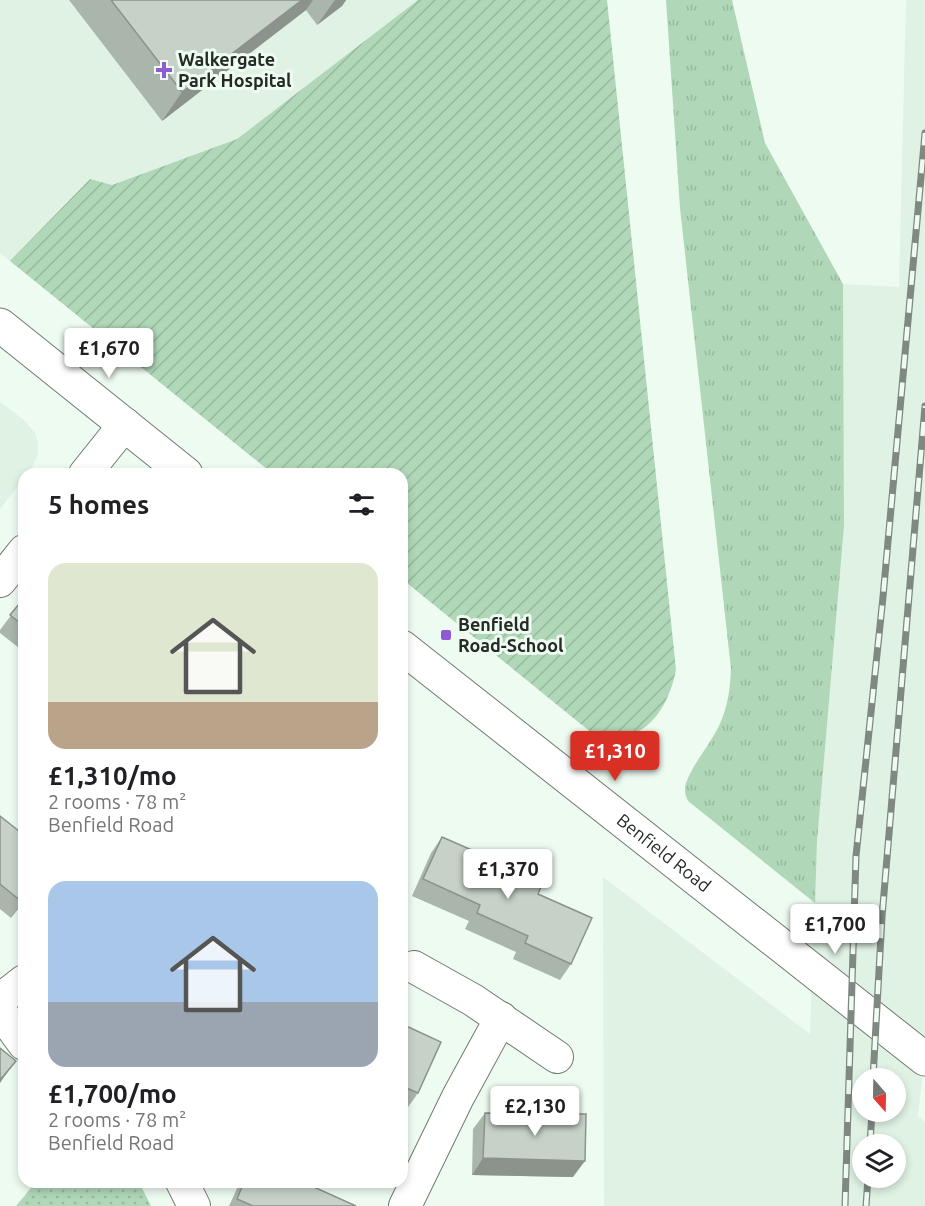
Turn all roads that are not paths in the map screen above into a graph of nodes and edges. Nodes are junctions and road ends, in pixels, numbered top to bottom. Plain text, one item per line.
1 (0, 325) edge
2 (125, 424) junction
3 (90, 468) edge
4 (179, 468) edge
5 (18, 558) edge
6 (0, 581) edge
7 (408, 652) edge
8 (414, 967) dead end
9 (18, 986) edge
10 (0, 1000) edge
11 (0, 1011) edge
12 (501, 1018) junction
13 (18, 1036) edge
14 (557, 1057) dead end
15 (925, 1059) edge
16 (185, 1188) edge
17 (194, 1206) edge
18 (405, 1206) edge

1 - 2 street
2 - 3 street
2 - 4 street
5 - 6 street
7 - 15 street, Benfield Road
8 - 12 street
9 - 10 street
11 - 13 street
12 - 14 street
12 - 18 street
16 - 17 street

